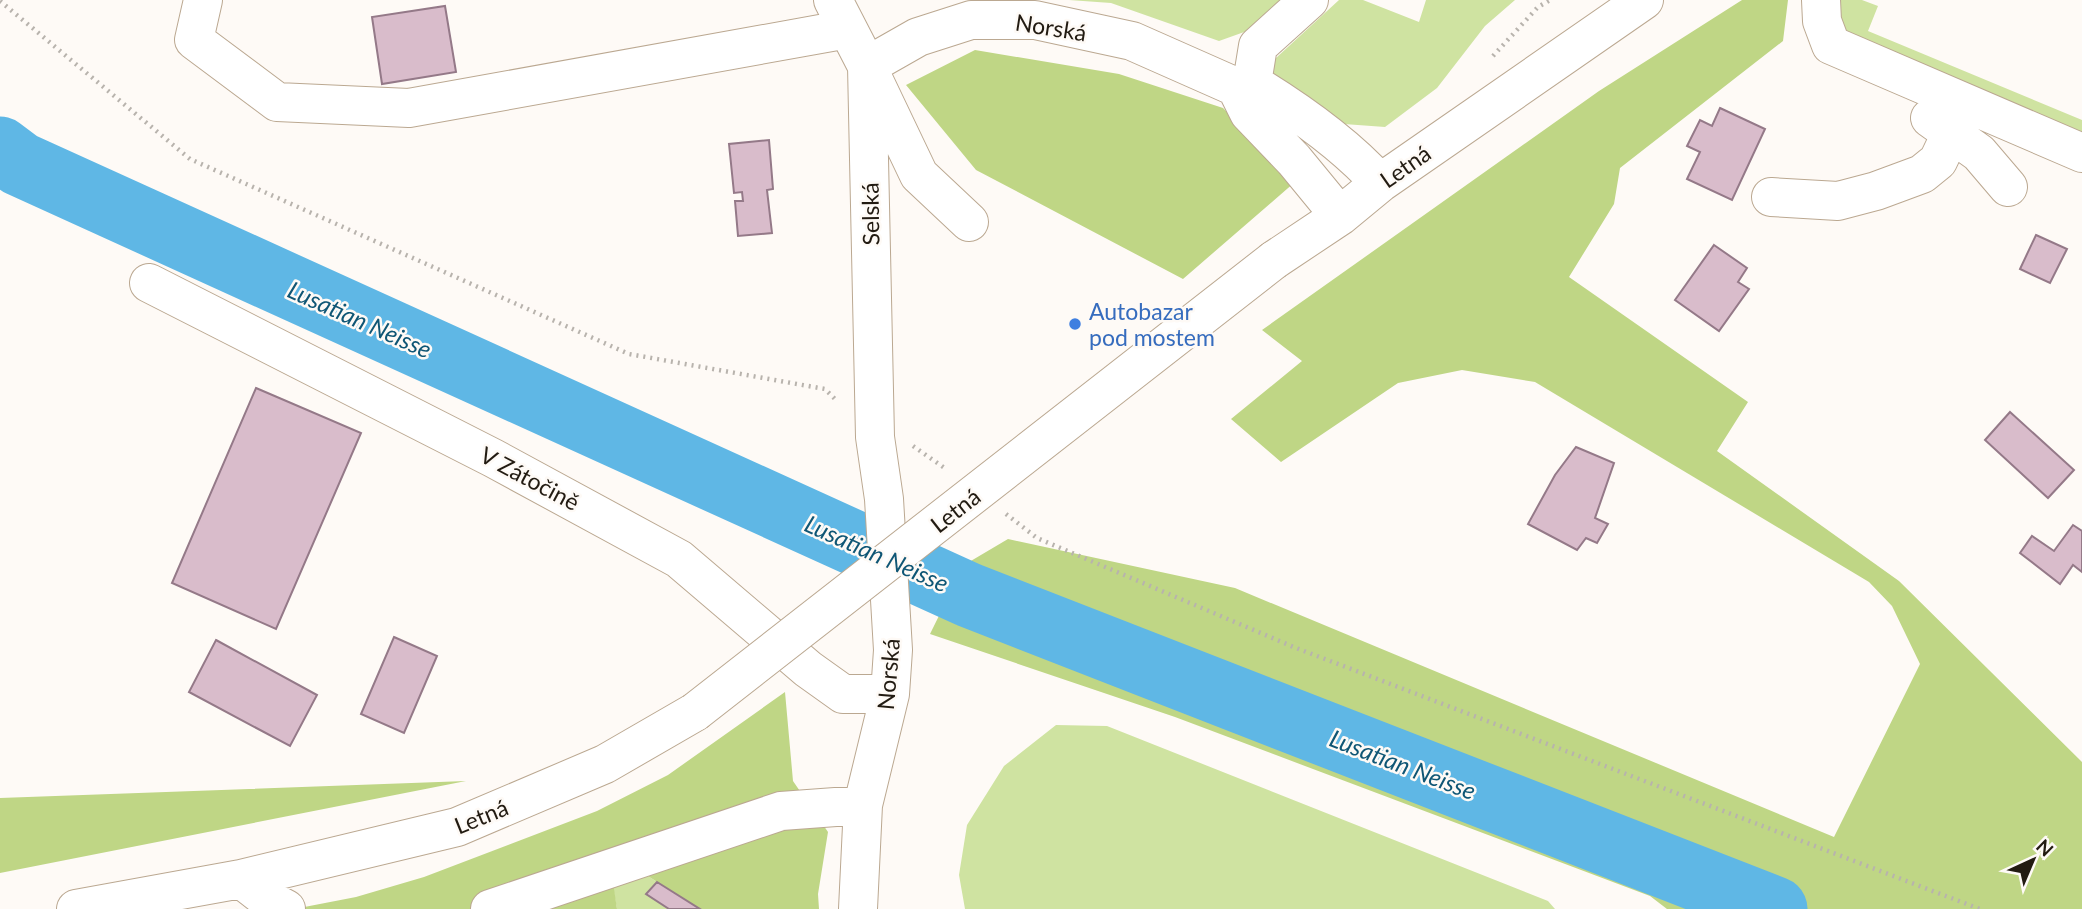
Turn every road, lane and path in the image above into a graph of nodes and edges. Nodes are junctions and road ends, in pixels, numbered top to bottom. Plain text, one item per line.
1 (202, 0) edge
2 (1309, 0) edge
3 (1550, 0) edge
4 (1644, 0) edge
5 (1821, 0) edge
6 (0, 1) edge
7 (840, 14) edge
8 (1848, 55) junction
9 (1489, 62) dead end
10 (867, 65) junction
11 (1244, 85) junction
12 (1943, 128) junction
13 (2082, 153) edge
14 (1380, 183) junction
15 (2008, 187) dead end
16 (1771, 197) dead end
17 (1340, 216) junction
18 (969, 222) dead end
19 (149, 283) dead end
20 (875, 437) junction
21 (949, 471) dead end
22 (1004, 513) dead end
23 (890, 694) junction
24 (863, 805) junction
25 (241, 879) junction
26 (76, 909) edge
27 (286, 909) edge
28 (490, 909) edge
29 (858, 909) edge
30 (1980, 909) edge

1 - 7 street
2 - 11 street
3 - 9 path
4 - 14 street, Letná
5 - 8 street
6 - 20 path
7 - 10 street, Selská
8 - 12 street
8 - 13 street
10 - 11 street, Norská
10 - 18 street
10 - 20 street, Selská
11 - 14 street, Norská
11 - 17 street
12 - 15 street
12 - 16 street
14 - 17 street, Letná
17 - 25 street, Letná, bridge
19 - 23 street, V Zátočině
20 - 21 path
20 - 23 street, Norská
22 - 30 path
23 - 24 street, Norská
24 - 28 street
24 - 29 street, Norská
25 - 26 street, Letná
25 - 27 street

